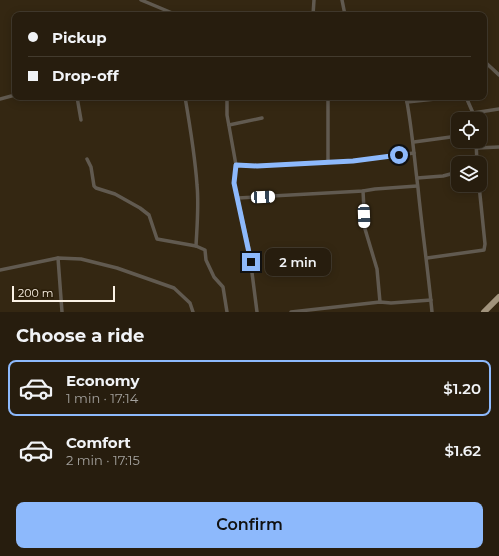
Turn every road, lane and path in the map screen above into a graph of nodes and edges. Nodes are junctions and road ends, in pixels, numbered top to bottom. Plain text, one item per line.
1 (141, 0) edge
2 (314, 0) edge
3 (342, 0) edge
4 (170, 12) edge
5 (313, 12) edge
6 (344, 12) edge
7 (487, 64) edge
8 (499, 75) edge
9 (12, 96) edge
10 (0, 99) edge
11 (78, 100) edge
12 (186, 100) edge
13 (227, 100) edge
14 (328, 100) edge
15 (426, 100) edge
16 (467, 100) edge
17 (407, 102) joint
18 (499, 110) edge
19 (473, 112) edge
20 (482, 112) edge
21 (262, 118) dead end
22 (81, 120) dead end
23 (229, 125) junction
24 (451, 137) edge
25 (414, 142) junction
26 (499, 147) edge
27 (477, 148) edge
28 (487, 148) edge
29 (414, 153) junction
30 (477, 156) edge
31 (87, 159) dead end
32 (328, 162) junction
33 (236, 165) junction
34 (451, 174) edge
35 (417, 178) junction
36 (417, 186) junction
37 (363, 191) junction
38 (480, 192) edge
39 (238, 198) junction
40 (196, 246) junction
41 (58, 258) junction
42 (427, 258) junction
43 (0, 270) edge
44 (499, 297) edge
45 (431, 300) junction
46 (380, 302) junction
47 (62, 312) edge
48 (193, 312) edge
49 (227, 312) edge
50 (257, 312) edge
51 (291, 312) edge
52 (432, 312) edge
53 (484, 312) edge

1 - 4 street
2 - 5 street
3 - 6 street
7 - 8 street
9 - 10 street
11 - 22 street
12 - 40 street
13 - 23 street
14 - 32 street
15 - 17 street
16 - 19 street
17 - 25 street
18 - 20 street
21 - 23 street
23 - 33 street
24 - 25 street
25 - 29 street
26 - 28 street
27 - 30 street
29 - 32 street
29 - 35 street
31 - 40 street
32 - 33 street
33 - 39 street
34 - 35 street
35 - 36 street
36 - 37 street
36 - 42 street
37 - 39 street
37 - 46 street
38 - 42 street
39 - 50 street
40 - 49 street
41 - 43 street
41 - 47 street
41 - 48 street
42 - 45 street
44 - 53 highway
45 - 46 street
45 - 52 street
46 - 51 street

